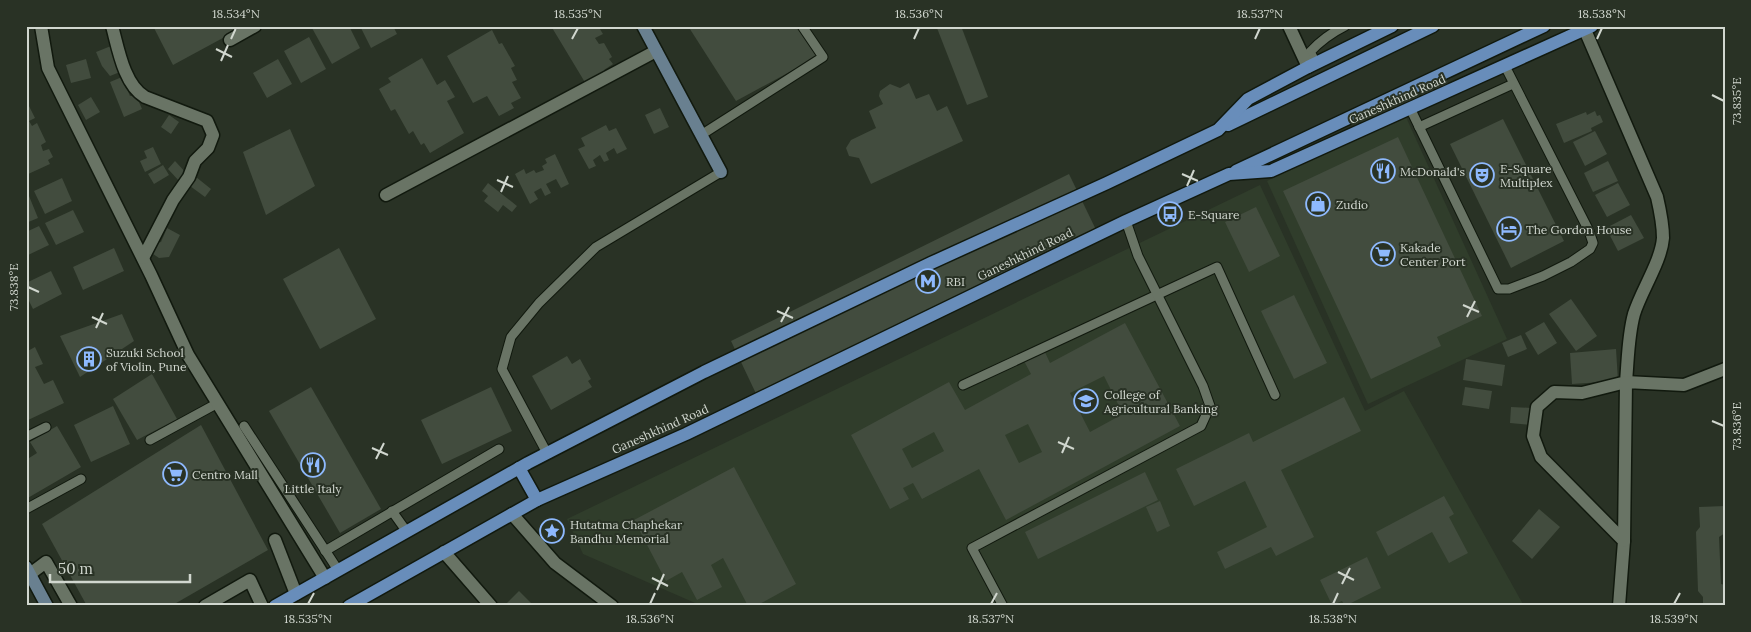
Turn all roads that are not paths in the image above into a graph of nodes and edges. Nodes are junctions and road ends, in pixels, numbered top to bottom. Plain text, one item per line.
1 (41, 26) edge
2 (112, 26) edge
3 (255, 26) edge
4 (643, 26) edge
5 (802, 26) edge
6 (1289, 26) edge
7 (1345, 26) edge
8 (1433, 26) edge
9 (1544, 26) edge
10 (1387, 27) edge
11 (1588, 28) edge
12 (230, 40) dead end
13 (656, 51) junction
14 (1312, 65) junction
15 (1505, 66) junction
16 (1513, 84) junction
17 (1410, 108) junction
18 (1419, 127) junction
19 (1218, 130) junction
20 (701, 135) junction
21 (721, 172) joint
22 (1229, 174) junction
23 (386, 195) dead end
24 (1126, 221) junction
25 (142, 258) junction
26 (1157, 294) junction
27 (1725, 369) edge
28 (1626, 382) junction
29 (964, 385) dead end
30 (1275, 395) dead end
31 (218, 403) junction
32 (244, 426) dead end
33 (46, 427) dead end
34 (26, 437) edge
35 (150, 440) dead end
36 (499, 449) dead end
37 (547, 453) junction
38 (519, 468) junction
39 (81, 480) dead end
40 (537, 500) junction
41 (26, 509) edge
42 (392, 511) junction
43 (512, 514) junction
44 (407, 532) junction
45 (275, 540) dead end
46 (1624, 541) junction
47 (325, 551) junction
48 (444, 552) junction
49 (338, 570) junction
50 (28, 571) edge
51 (325, 578) junction
52 (296, 594) junction
53 (47, 606) edge
54 (71, 606) edge
55 (205, 606) edge
56 (262, 606) edge
57 (275, 606) edge
58 (349, 606) edge
59 (492, 606) edge
60 (612, 606) edge
61 (1003, 606) edge
62 (1619, 606) edge

1 - 25 street
2 - 25 street
3 - 12 street
4 - 13 street
5 - 20 lane
6 - 14 street
7 - 14 lane
8 - 19 main road
9 - 22 main road
10 - 14 main road
11 - 15 main road, Ganeshkhind Road
11 - 28 street
13 - 20 street
13 - 23 street
14 - 19 main road
15 - 16 lane
15 - 17 main road, Ganeshkhind Road
16 - 18 lane
16 - 18 lane
17 - 18 lane
17 - 22 main road, Ganeshkhind Road
19 - 37 main road
20 - 21 street
21 - 37 lane
22 - 24 main road, Ganeshkhind Road
24 - 26 lane
24 - 40 main road, Ganeshkhind Road
25 - 31 street
26 - 29 lane
26 - 30 lane
26 - 61 lane
27 - 28 street
28 - 46 street
28 - 46 street
31 - 35 lane
31 - 51 street
32 - 47 lane
33 - 34 lane
36 - 42 lane
37 - 38 main road
38 - 40 main road
38 - 44 main road
39 - 41 lane
40 - 43 main road, Ganeshkhind Road
42 - 44 lane
42 - 47 lane
43 - 48 main road, Ganeshkhind Road
43 - 60 street
44 - 49 main road
45 - 52 street
46 - 62 street
47 - 49 lane
48 - 58 main road, Ganeshkhind Road
48 - 59 street
49 - 51 main road
50 - 53 street
50 - 54 street
51 - 52 main road
52 - 57 main road
55 - 56 street

